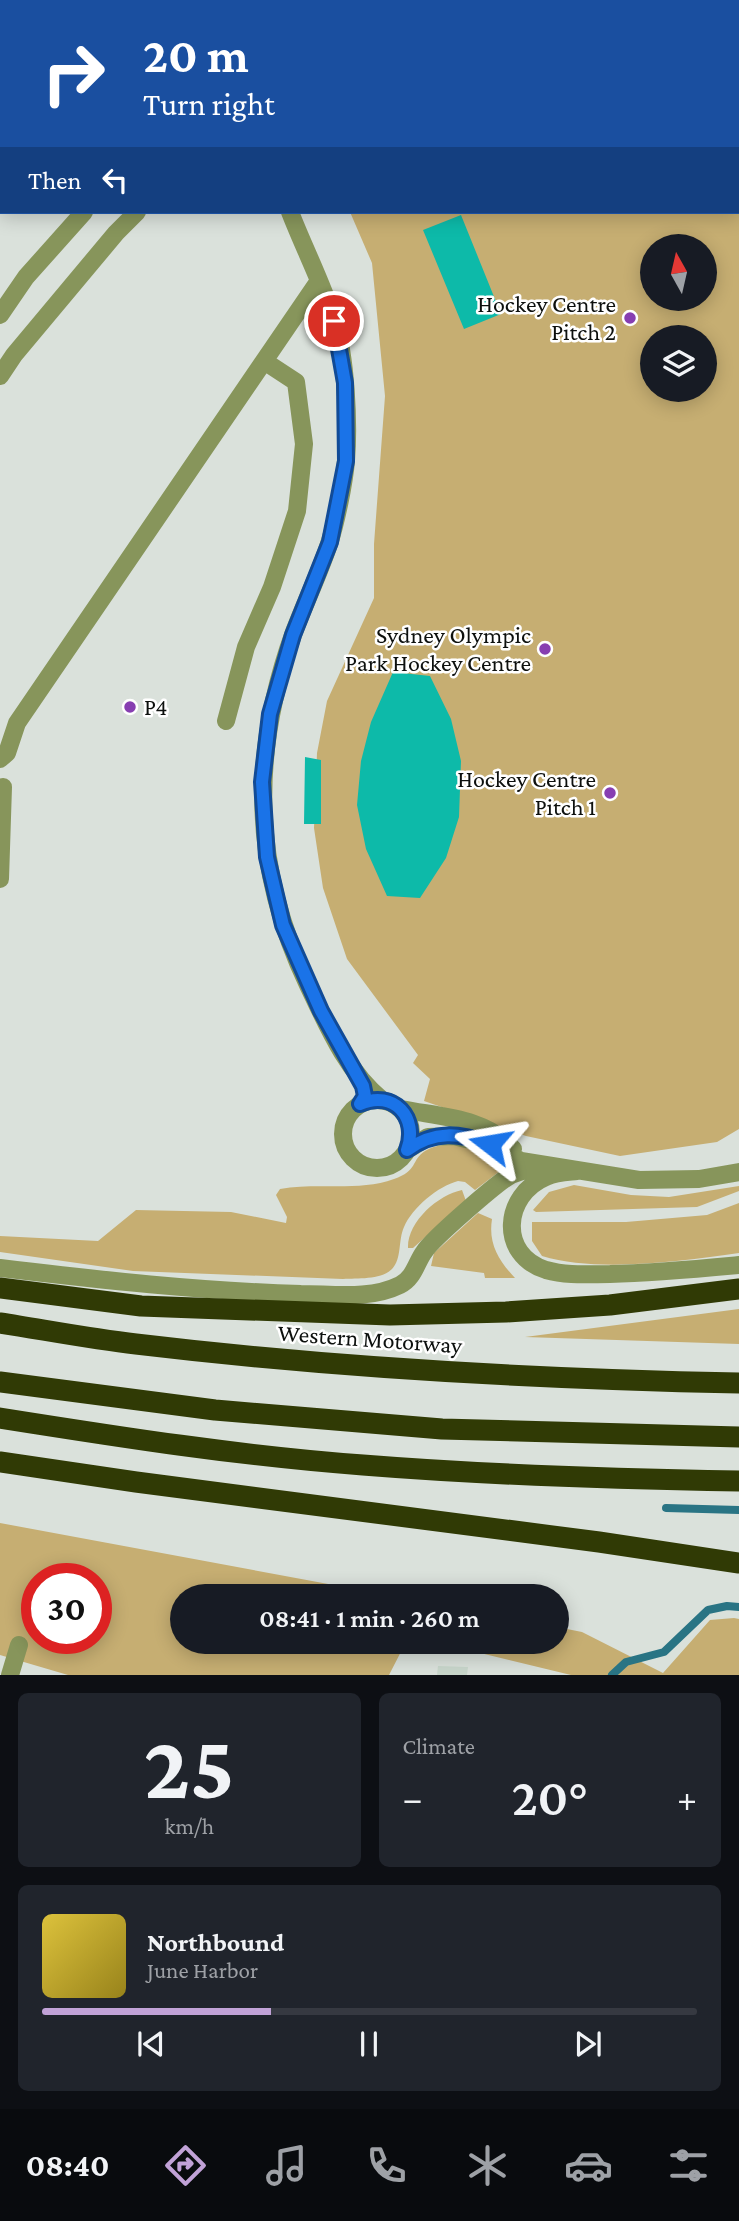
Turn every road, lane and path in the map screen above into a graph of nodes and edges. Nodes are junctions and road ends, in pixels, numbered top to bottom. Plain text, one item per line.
1 (82, 214) edge
2 (135, 214) edge
3 (291, 214) edge
4 (318, 282) junction
5 (0, 315) edge
6 (264, 361) junction
7 (0, 376) edge
8 (226, 721) dead end
9 (0, 759) edge
10 (3, 787) dead end
11 (0, 878) edge
12 (358, 1075) junction
13 (382, 1100) junction
14 (360, 1104) junction
15 (401, 1109) junction
16 (407, 1150) junction
17 (521, 1161) junction
18 (552, 1166) junction
19 (577, 1171) junction
20 (739, 1172) edge
21 (739, 1265) edge
22 (0, 1268) edge
23 (0, 1288) edge
24 (739, 1289) edge
25 (0, 1323) edge
26 (0, 1382) edge
27 (739, 1383) edge
28 (0, 1418) edge
29 (739, 1437) edge
30 (0, 1462) edge
31 (739, 1480) edge
32 (739, 1563) edge
33 (19, 1644) dead end
34 (10, 1675) edge

1 - 5 street
2 - 7 street
3 - 4 street
4 - 6 street
4 - 12 street
6 - 8 street
6 - 9 street
10 - 11 street
12 - 13 street
12 - 14 street
13 - 14 street
13 - 15 street
14 - 16 street
15 - 16 street
15 - 17 street
16 - 17 street
17 - 18 street
18 - 19 street
18 - 22 street
19 - 20 street
19 - 21 street
23 - 24 highway
25 - 27 highway, Western Motorway
26 - 29 highway
28 - 31 highway
30 - 32 highway
33 - 34 street

